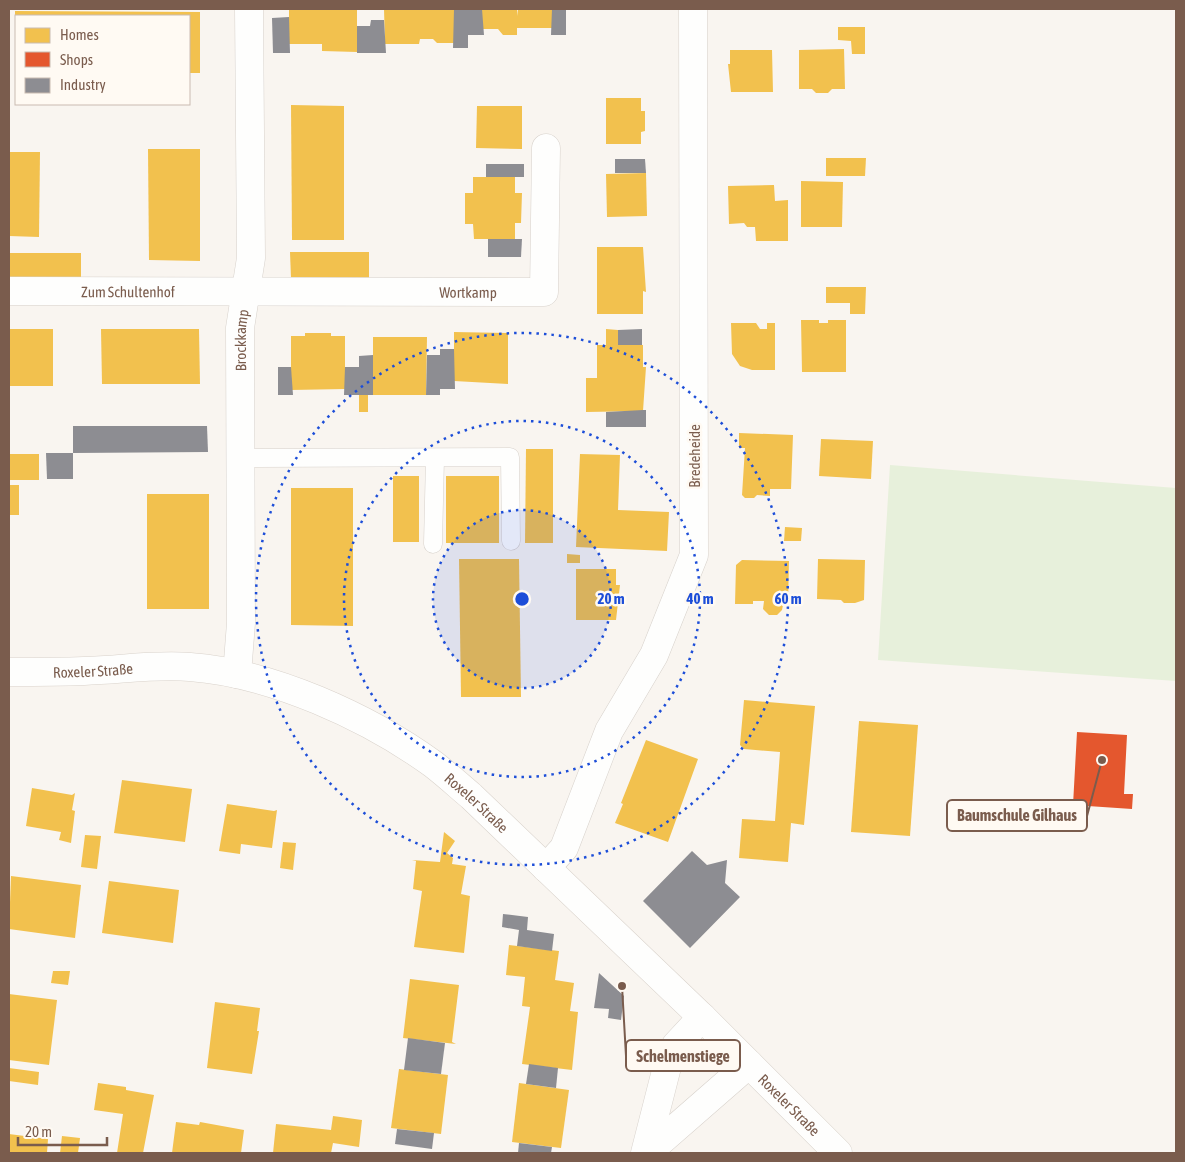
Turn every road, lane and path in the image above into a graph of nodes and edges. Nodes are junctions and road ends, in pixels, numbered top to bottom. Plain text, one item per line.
1 (249, 9) edge
2 (692, 9) edge
3 (546, 148) dead end
4 (9, 291) edge
5 (247, 292) junction
6 (240, 458) junction
7 (435, 458) junction
8 (511, 541) dead end
9 (434, 544) dead end
10 (9, 672) edge
11 (237, 674) junction
12 (546, 868) junction
13 (702, 1018) junction
14 (749, 1064) junction
15 (646, 1153) edge
16 (838, 1153) edge

1 - 5 street, Brockkamp
2 - 12 street, Bredeheide
3 - 5 street, Wortkamp
4 - 5 street, Zum Schultenhof
5 - 6 street, Brockkamp
6 - 7 lane
6 - 11 street, Brockkamp
7 - 8 lane
7 - 9 lane
10 - 11 street, Roxeler Straße
11 - 12 street, Roxeler Straße
12 - 13 street, Roxeler Straße
13 - 14 street, Roxeler Straße
13 - 15 street
14 - 15 street
14 - 16 street, Roxeler Straße

